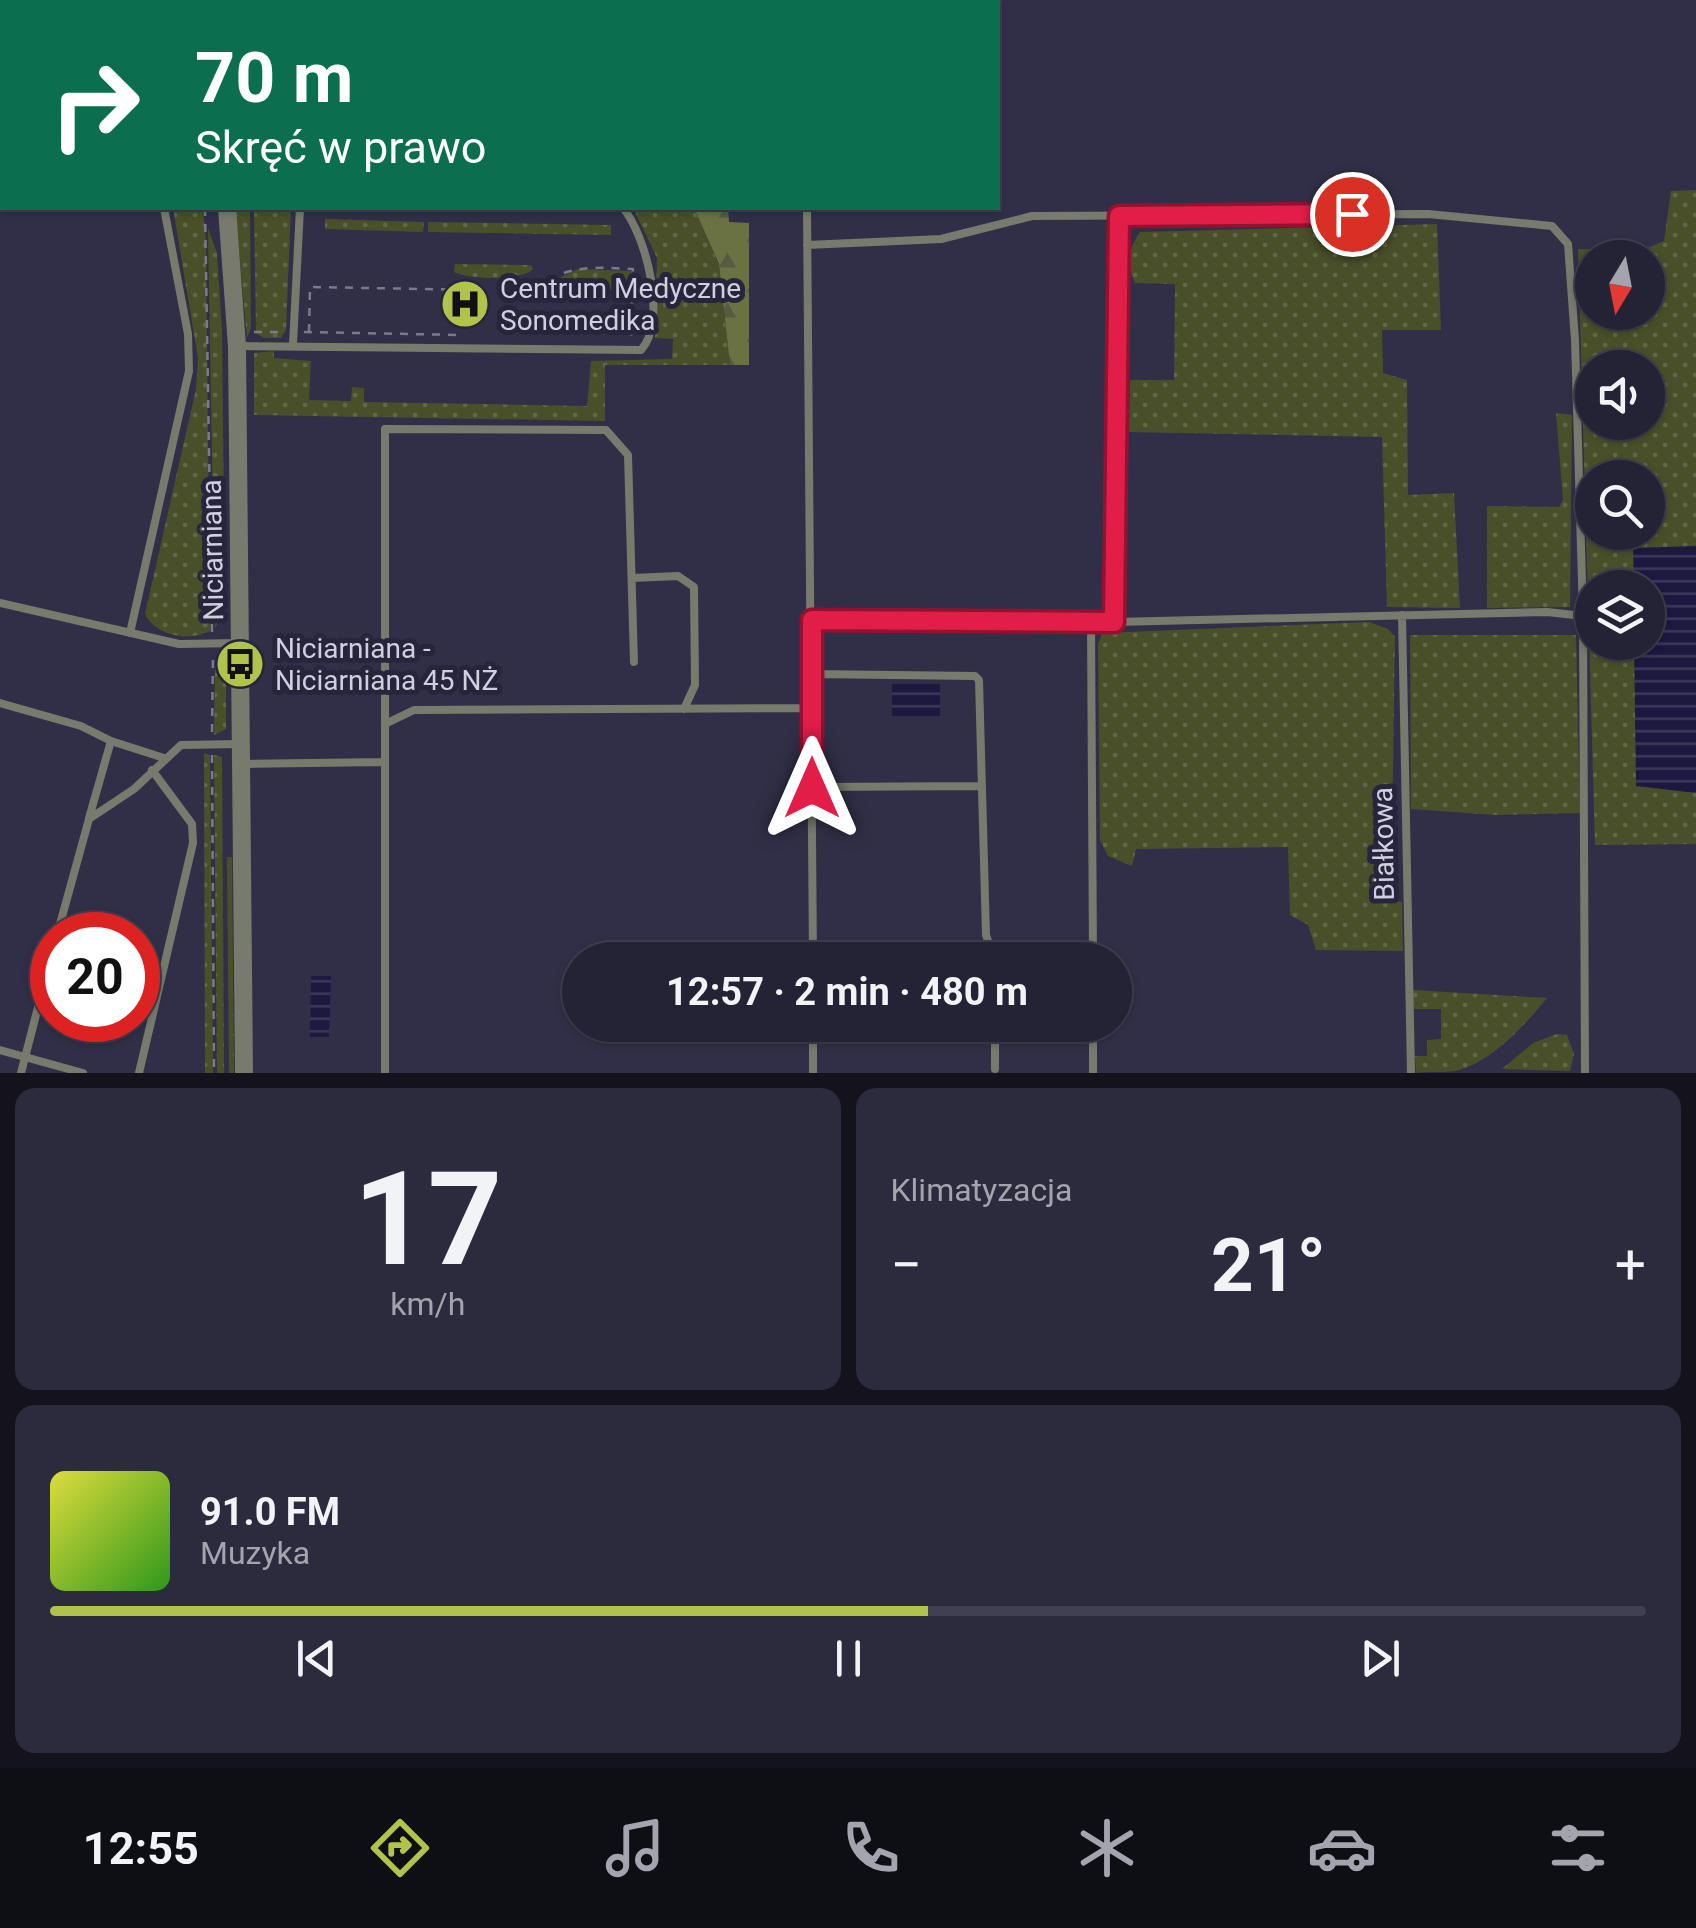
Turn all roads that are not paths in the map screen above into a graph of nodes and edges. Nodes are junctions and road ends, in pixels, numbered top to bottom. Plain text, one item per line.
1 (164, 210) edge
2 (227, 210) edge
3 (300, 210) edge
4 (623, 210) edge
5 (807, 210) edge
6 (1119, 216) junction
7 (806, 245) junction
8 (293, 344) junction
9 (237, 346) junction
10 (1582, 570) edge
11 (632, 578) junction
12 (0, 604) edge
13 (1402, 615) junction
14 (1575, 616) edge
15 (812, 620) junction
16 (1091, 622) junction
17 (1114, 622) junction
18 (130, 633) junction
19 (240, 643) junction
20 (1583, 660) edge
21 (634, 662) dead end
22 (812, 674) junction
23 (0, 704) edge
24 (812, 708) junction
25 (684, 709) junction
26 (385, 724) junction
27 (111, 741) junction
28 (242, 744) junction
29 (164, 758) junction
30 (384, 762) junction
31 (242, 764) junction
32 (152, 770) junction
33 (982, 786) junction
34 (812, 788) junction
35 (89, 819) junction
36 (63, 912) edge
37 (812, 942) edge
38 (989, 942) edge
39 (1093, 942) edge
40 (30, 1035) edge
41 (813, 1042) edge
42 (995, 1042) edge
43 (1093, 1042) edge
44 (0, 1050) edge
45 (24, 1057) junction
46 (995, 1069) dead end
47 (21, 1073) edge
48 (83, 1073) edge
49 (139, 1073) edge
50 (244, 1073) edge
51 (384, 1073) edge
52 (813, 1073) edge
53 (1093, 1073) edge
54 (1411, 1073) edge
55 (1585, 1073) edge

1 - 18 lane
2 - 9 street, Niciarniana
3 - 8 lane
4 - 8 lane
5 - 7 lane
6 - 7 lane
6 - 10 lane
6 - 17 lane
7 - 15 lane
8 - 9 lane
9 - 19 street, Niciarniana
11 - 21 lane
11 - 25 lane
11 - 26 lane
12 - 18 lane
13 - 14 lane
13 - 17 lane
13 - 54 lane, Białkowa
15 - 16 lane
15 - 22 lane
16 - 17 lane
16 - 39 lane
18 - 19 lane
19 - 28 street, Niciarniana
20 - 55 lane
22 - 24 lane
22 - 33 lane
23 - 27 lane
24 - 25 lane
24 - 34 lane
25 - 26 lane
26 - 30 lane
27 - 29 lane
27 - 35 lane
28 - 29 lane
28 - 31 street, Niciarniana
29 - 32 lane
30 - 31 lane
30 - 51 lane
31 - 50 street, Niciarniana
32 - 35 lane
32 - 49 lane
33 - 34 lane
33 - 38 lane
34 - 37 lane
35 - 36 lane
40 - 45 lane
41 - 52 lane
42 - 46 lane
43 - 53 lane
44 - 45 lane
45 - 47 lane
45 - 48 lane

